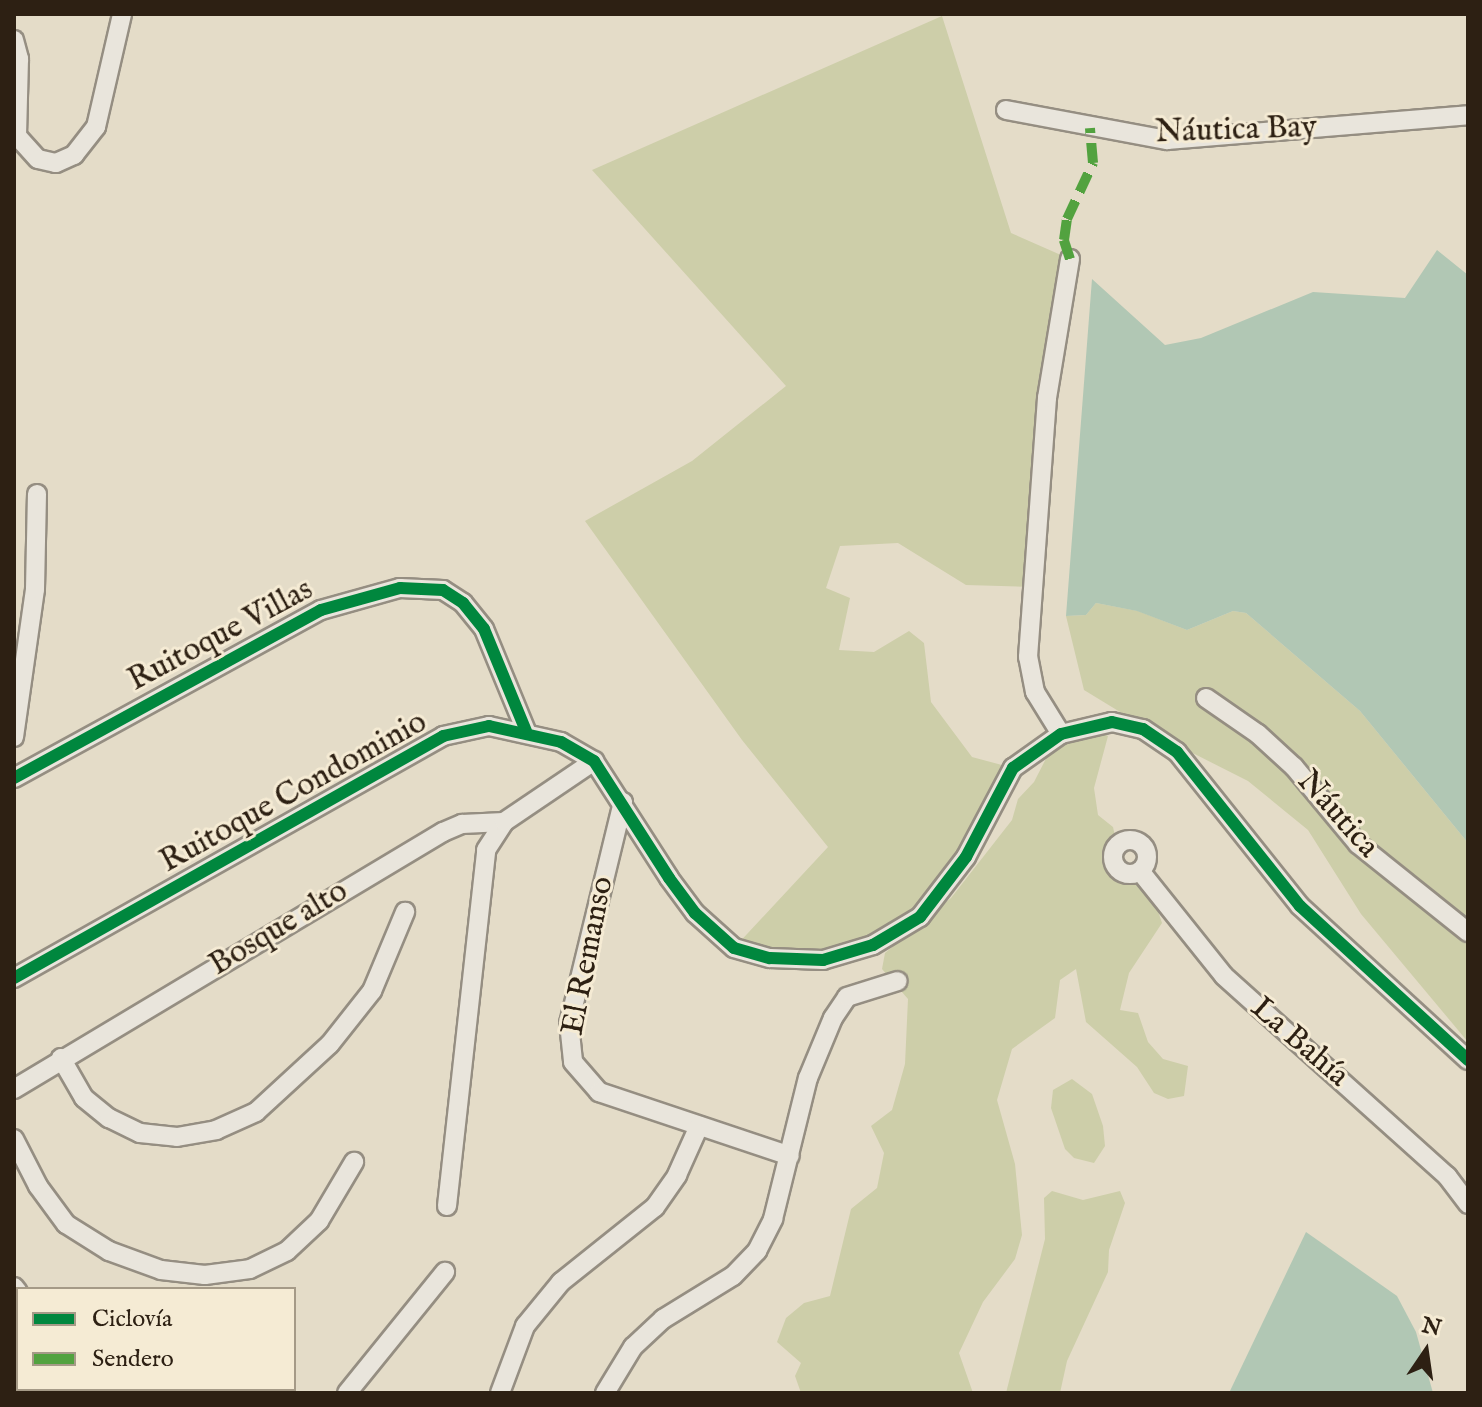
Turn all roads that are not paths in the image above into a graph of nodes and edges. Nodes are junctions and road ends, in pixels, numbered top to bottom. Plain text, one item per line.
1 (122, 14) edge
2 (14, 40) edge
3 (1006, 110) dead end
4 (1468, 115) edge
5 (1070, 259) dead end
6 (37, 494) dead end
7 (1206, 698) dead end
8 (526, 731) junction
9 (1061, 734) junction
10 (14, 737) edge
11 (594, 761) junction
12 (14, 778) edge
13 (623, 802) junction
14 (504, 822) junction
15 (1140, 871) dead end
16 (405, 912) dead end
17 (1468, 932) edge
18 (14, 978) edge
19 (898, 981) dead end
20 (61, 1058) junction
21 (1468, 1060) edge
22 (14, 1089) edge
23 (699, 1126) junction
24 (14, 1139) edge
25 (790, 1156) junction
26 (354, 1162) dead end
27 (1468, 1204) edge
28 (447, 1206) dead end
29 (445, 1272) dead end
30 (347, 1393) edge
31 (500, 1393) edge
32 (605, 1393) edge

1 - 2 street
3 - 4 street, Náutica Bay
5 - 9 street
6 - 10 street
7 - 17 street, Náutica
8 - 11 street, Ruitoque Condominio
8 - 12 street, Ruitoque Villas
8 - 18 street, Ruitoque Condominio
9 - 13 street
9 - 21 street
11 - 13 street
11 - 14 street, Bosque alto
13 - 23 street, El Remanso
14 - 20 street, Bosque alto
14 - 28 street, Bosque alto
15 - 27 street, La Bahía
16 - 20 street
19 - 25 street
20 - 22 street, Bosque alto
23 - 25 street, El Remanso
23 - 31 street
24 - 26 street
25 - 32 street
29 - 30 street

